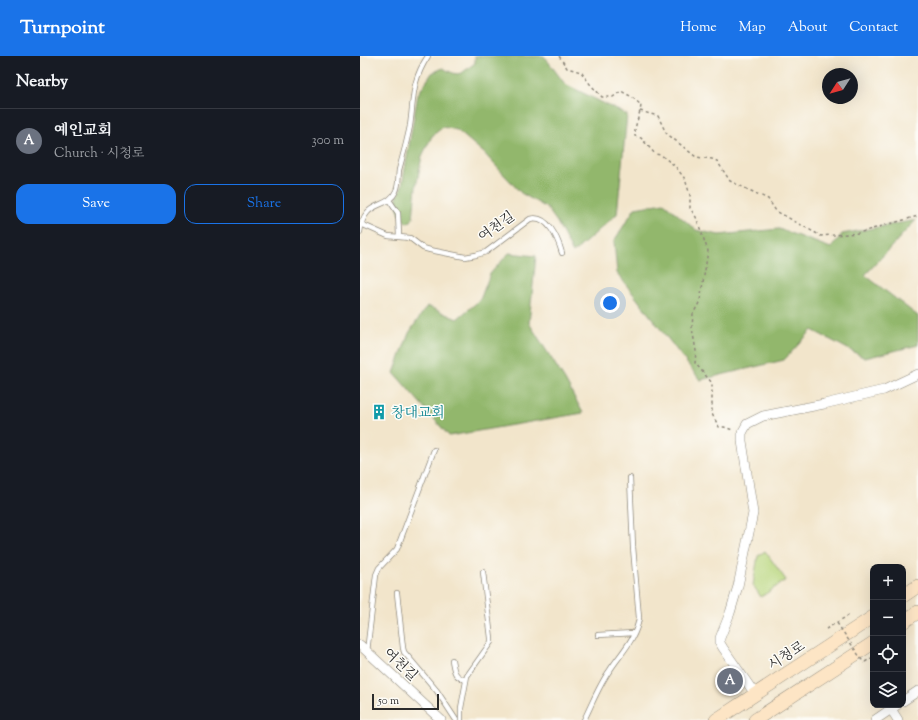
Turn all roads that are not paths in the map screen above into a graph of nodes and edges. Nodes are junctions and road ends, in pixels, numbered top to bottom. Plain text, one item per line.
1 (428, 56) edge
2 (389, 200) junction
3 (361, 224) junction
4 (360, 232) edge
5 (399, 236) junction
6 (562, 253) dead end
7 (918, 374) edge
8 (434, 450) dead end
9 (630, 478) dead end
10 (483, 572) dead end
11 (918, 586) edge
12 (397, 593) dead end
13 (906, 594) edge
14 (918, 612) edge
15 (870, 619) edge
16 (906, 620) edge
17 (634, 633) junction
18 (598, 635) dead end
19 (870, 645) edge
20 (363, 648) edge
21 (452, 660) dead end
22 (466, 680) junction
23 (918, 691) edge
24 (755, 694) junction
25 (906, 699) edge
26 (893, 708) edge
27 (894, 708) edge
28 (441, 720) edge
29 (456, 720) edge
30 (461, 720) edge
31 (584, 720) edge
32 (716, 720) edge
33 (755, 720) edge
34 (875, 720) edge
35 (898, 720) edge

1 - 2 lane
2 - 3 lane
2 - 5 lane
3 - 4 lane
3 - 5 lane, 여천길
5 - 6 lane, 여천길
7 - 24 street
8 - 20 lane
9 - 17 lane
10 - 22 lane
11 - 13 street
12 - 29 lane
14 - 16 street
15 - 24 street, 시청로
17 - 18 lane
17 - 31 lane
19 - 33 street
20 - 28 street, 여천길
21 - 22 lane
22 - 30 lane
23 - 25 street
24 - 32 street, 시청로
26 - 34 street
27 - 35 street

